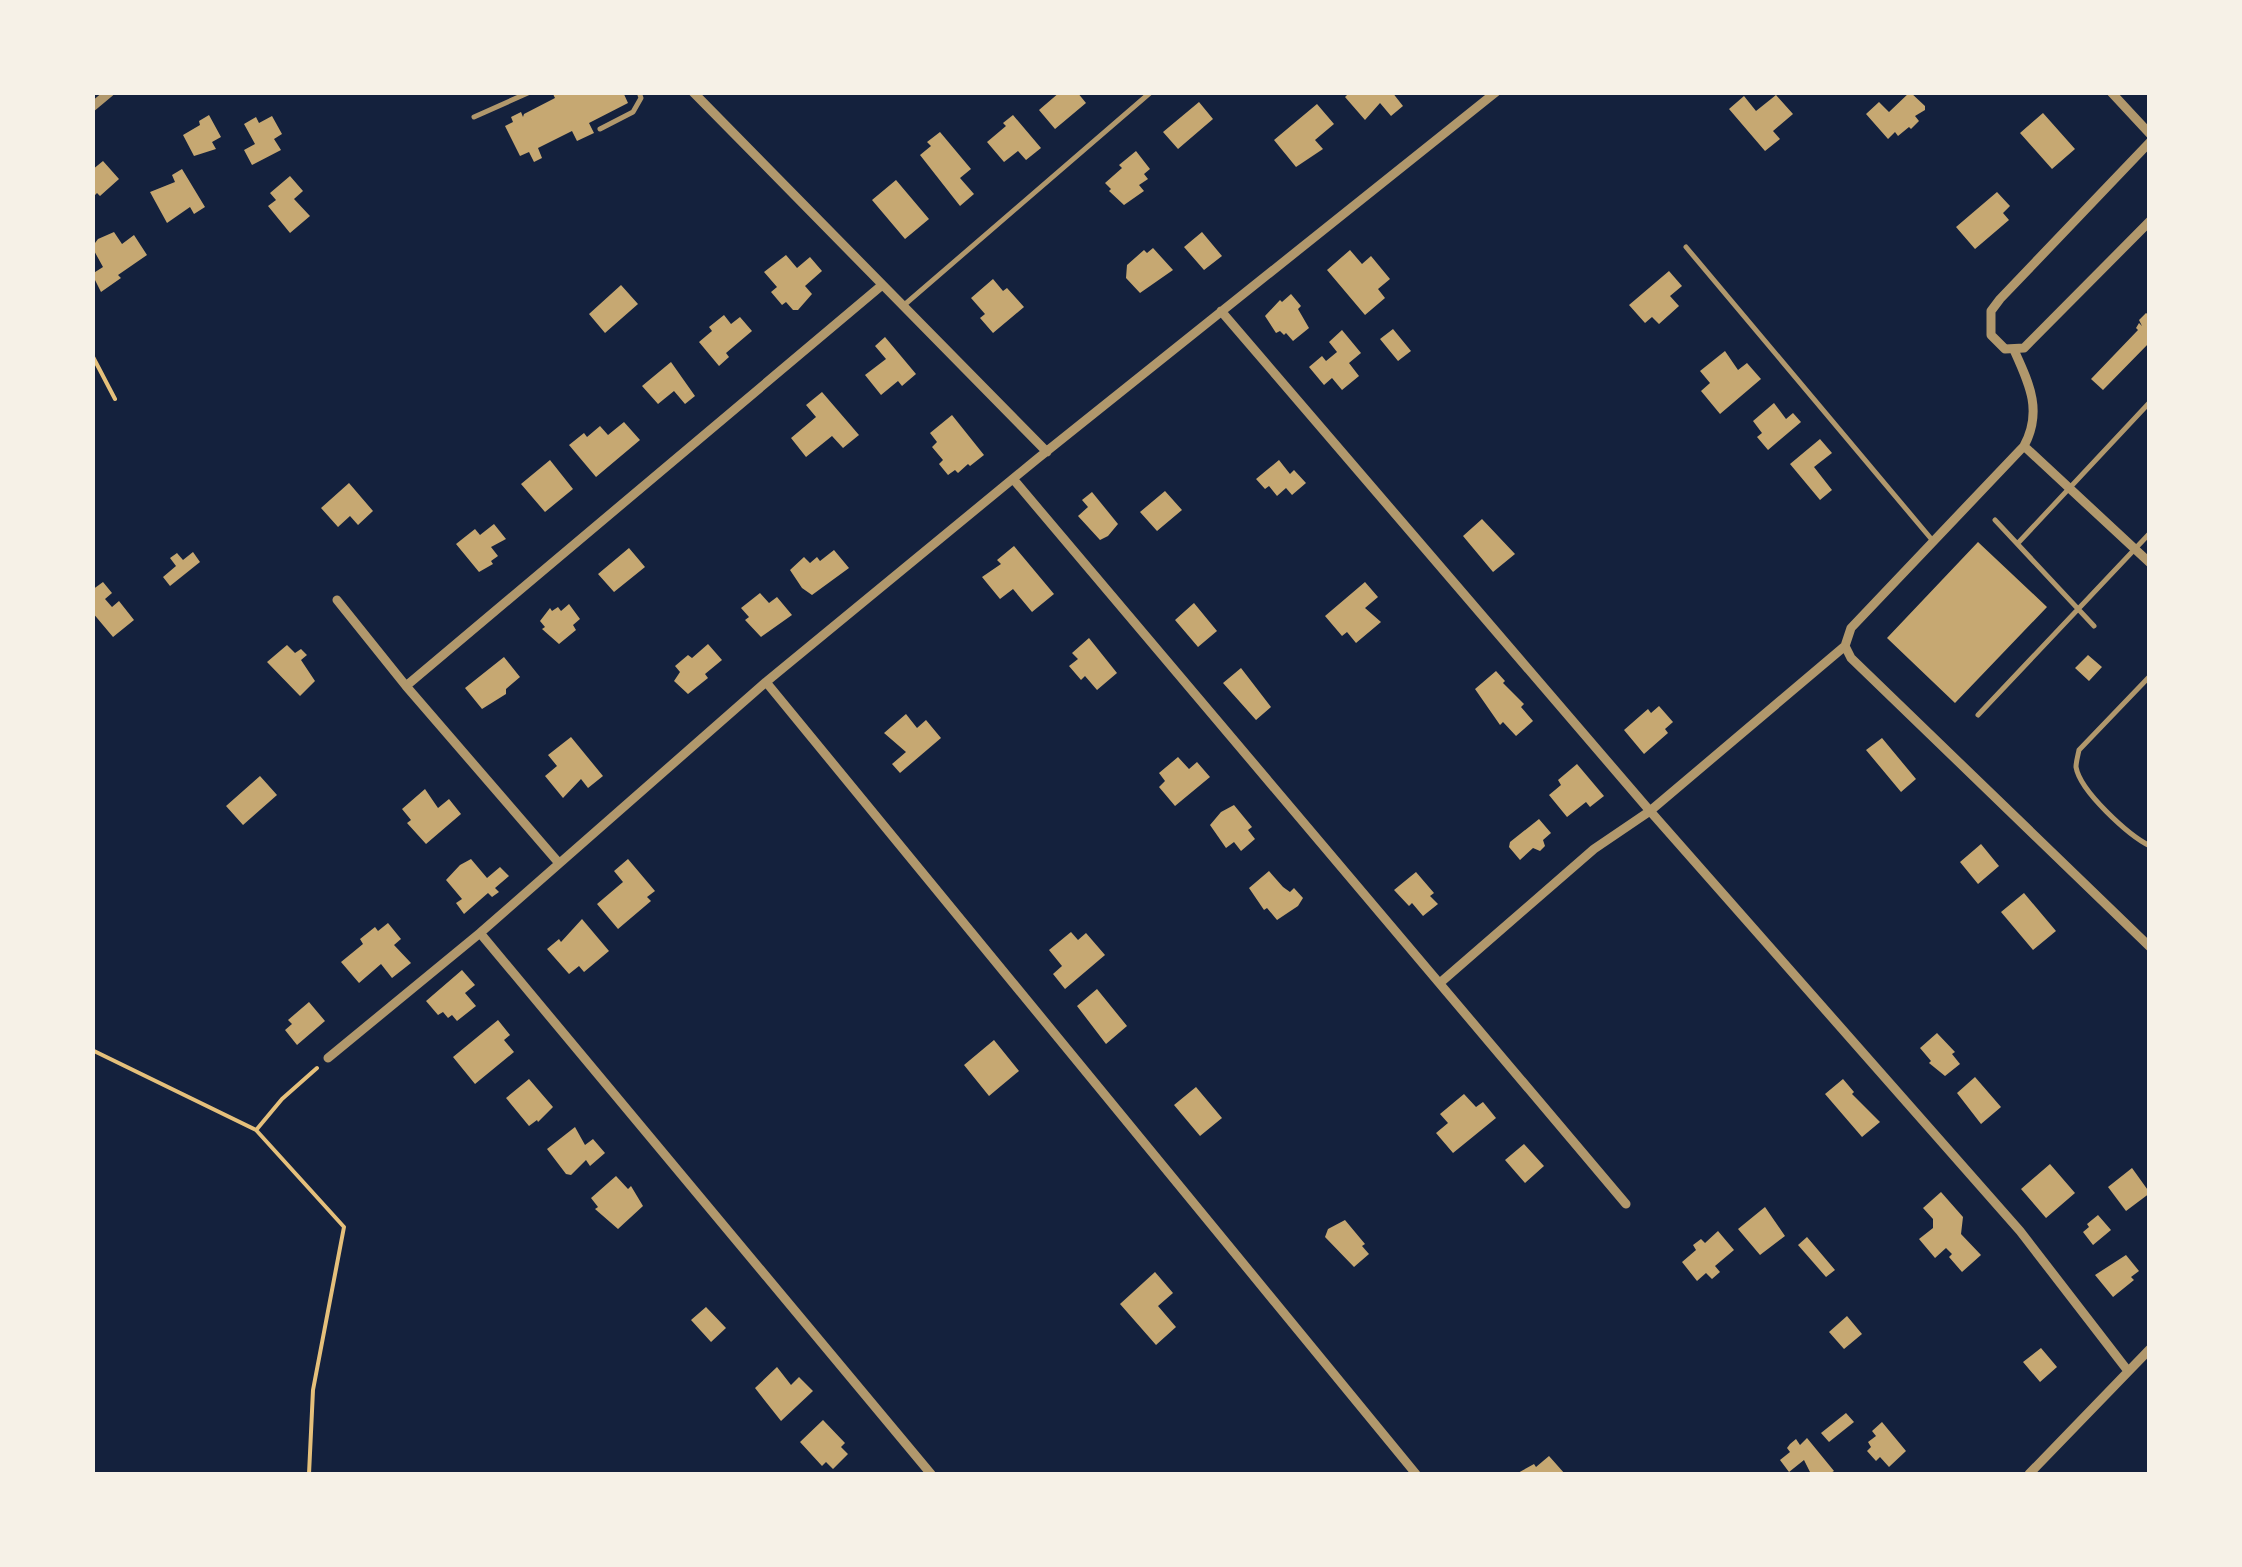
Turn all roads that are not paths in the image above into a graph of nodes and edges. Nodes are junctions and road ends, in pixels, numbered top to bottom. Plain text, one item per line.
1 (110, 92) edge
2 (530, 92) edge
3 (639, 92) edge
4 (692, 92) edge
5 (1151, 92) edge
6 (1496, 92) edge
7 (2111, 92) edge
8 (92, 107) edge
9 (474, 117) dead end
10 (600, 128) dead end
11 (2150, 134) edge
12 (2150, 142) edge
13 (2150, 221) edge
14 (1686, 247) dead end
15 (882, 286) junction
16 (902, 307) junction
17 (1221, 311) junction
18 (2014, 350) junction
19 (2150, 402) edge
20 (2024, 446) junction
21 (1047, 452) junction
22 (1014, 480) junction
23 (2069, 488) junction
24 (1995, 520) dead end
25 (2150, 533) edge
26 (2018, 542) junction
27 (1934, 544) junction
28 (2135, 549) junction
29 (2150, 563) edge
30 (337, 600) dead end
31 (2078, 611) junction
32 (2094, 626) dead end
33 (1845, 646) junction
34 (2150, 676) edge
35 (766, 682) junction
36 (406, 686) junction
37 (1978, 715) dead end
38 (1650, 812) junction
39 (2150, 846) edge
40 (558, 862) junction
41 (480, 933) junction
42 (2150, 947) edge
43 (1441, 982) junction
44 (328, 1058) road end
45 (1626, 1204) dead end
46 (2150, 1348) edge
47 (2128, 1371) junction
48 (931, 1474) edge
49 (1416, 1474) edge
50 (2029, 1474) edge

1 - 8 street
2 - 9 lane
3 - 10 lane
4 - 15 street
5 - 16 lane
6 - 17 street
7 - 11 street
12 - 18 street
13 - 18 street
14 - 27 lane
15 - 16 street
15 - 36 street
16 - 21 street
17 - 21 street
17 - 38 street
18 - 20 street
19 - 23 lane
20 - 23 street
20 - 27 street
21 - 22 street
22 - 35 street
22 - 43 street
23 - 26 lane
23 - 28 street
24 - 26 lane
25 - 28 lane
26 - 31 lane
27 - 33 street
28 - 29 street
28 - 31 lane
30 - 36 street
31 - 32 lane
31 - 37 lane
33 - 38 street
33 - 42 street
34 - 39 lane
35 - 40 street
35 - 49 street
36 - 40 street
38 - 43 street
38 - 47 street
40 - 41 street
41 - 44 street
41 - 48 street
43 - 45 street
46 - 47 street
47 - 50 street

